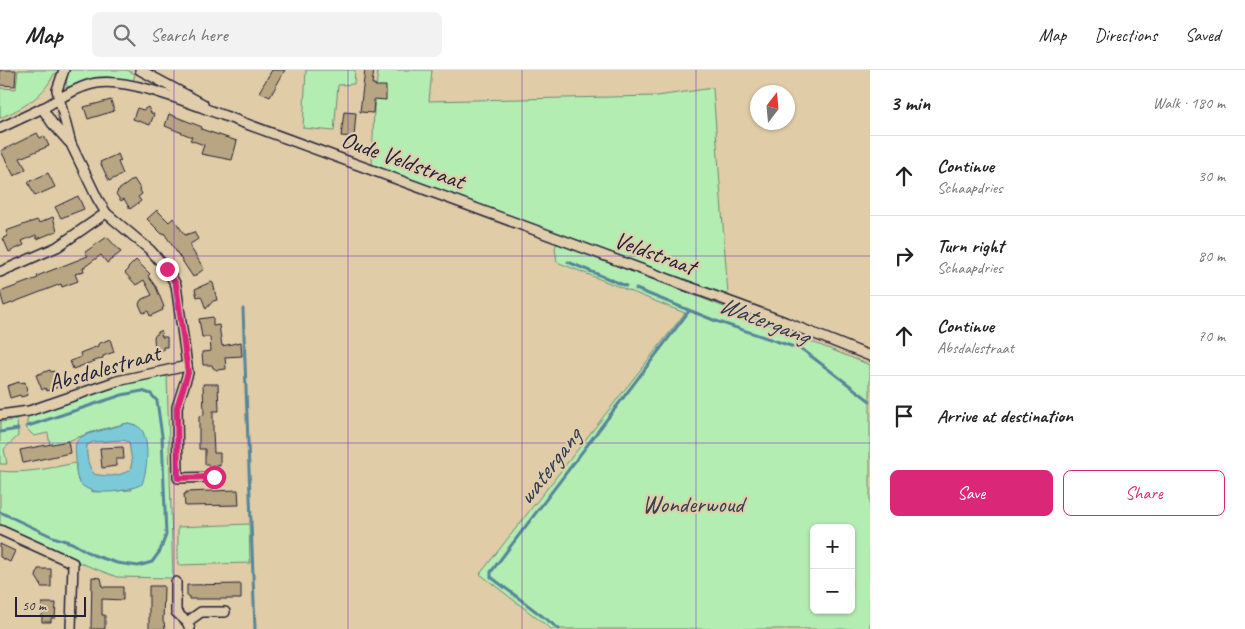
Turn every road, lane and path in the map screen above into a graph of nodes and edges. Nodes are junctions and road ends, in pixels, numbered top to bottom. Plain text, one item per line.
1 (64, 70) edge
2 (140, 70) edge
3 (59, 99) junction
4 (42, 108) junction
5 (225, 116) junction
6 (0, 128) edge
7 (71, 144) junction
8 (106, 213) junction
9 (567, 241) joint
10 (0, 272) edge
11 (870, 356) edge
12 (187, 366) junction
13 (0, 415) edge
14 (221, 477) dead end
15 (0, 530) edge
16 (176, 582) dead end
17 (225, 612) dead end
18 (188, 626) edge
19 (71, 629) edge

1 - 3 street
2 - 5 street, Oude Veldstraat
3 - 4 street, Oude Veldstraat
3 - 5 street, Oude Veldstraat
3 - 7 street, Absdalestraat
4 - 6 street, Oude Veldstraat
4 - 7 street, Absdalestraat
5 - 9 street, Oude Veldstraat
7 - 8 street, Absdalestraat
8 - 10 street
8 - 12 street, Absdalestraat
9 - 11 street, Veldstraat
12 - 13 street, Absdalestraat
12 - 14 street
15 - 19 street
16 - 18 street
17 - 18 street

